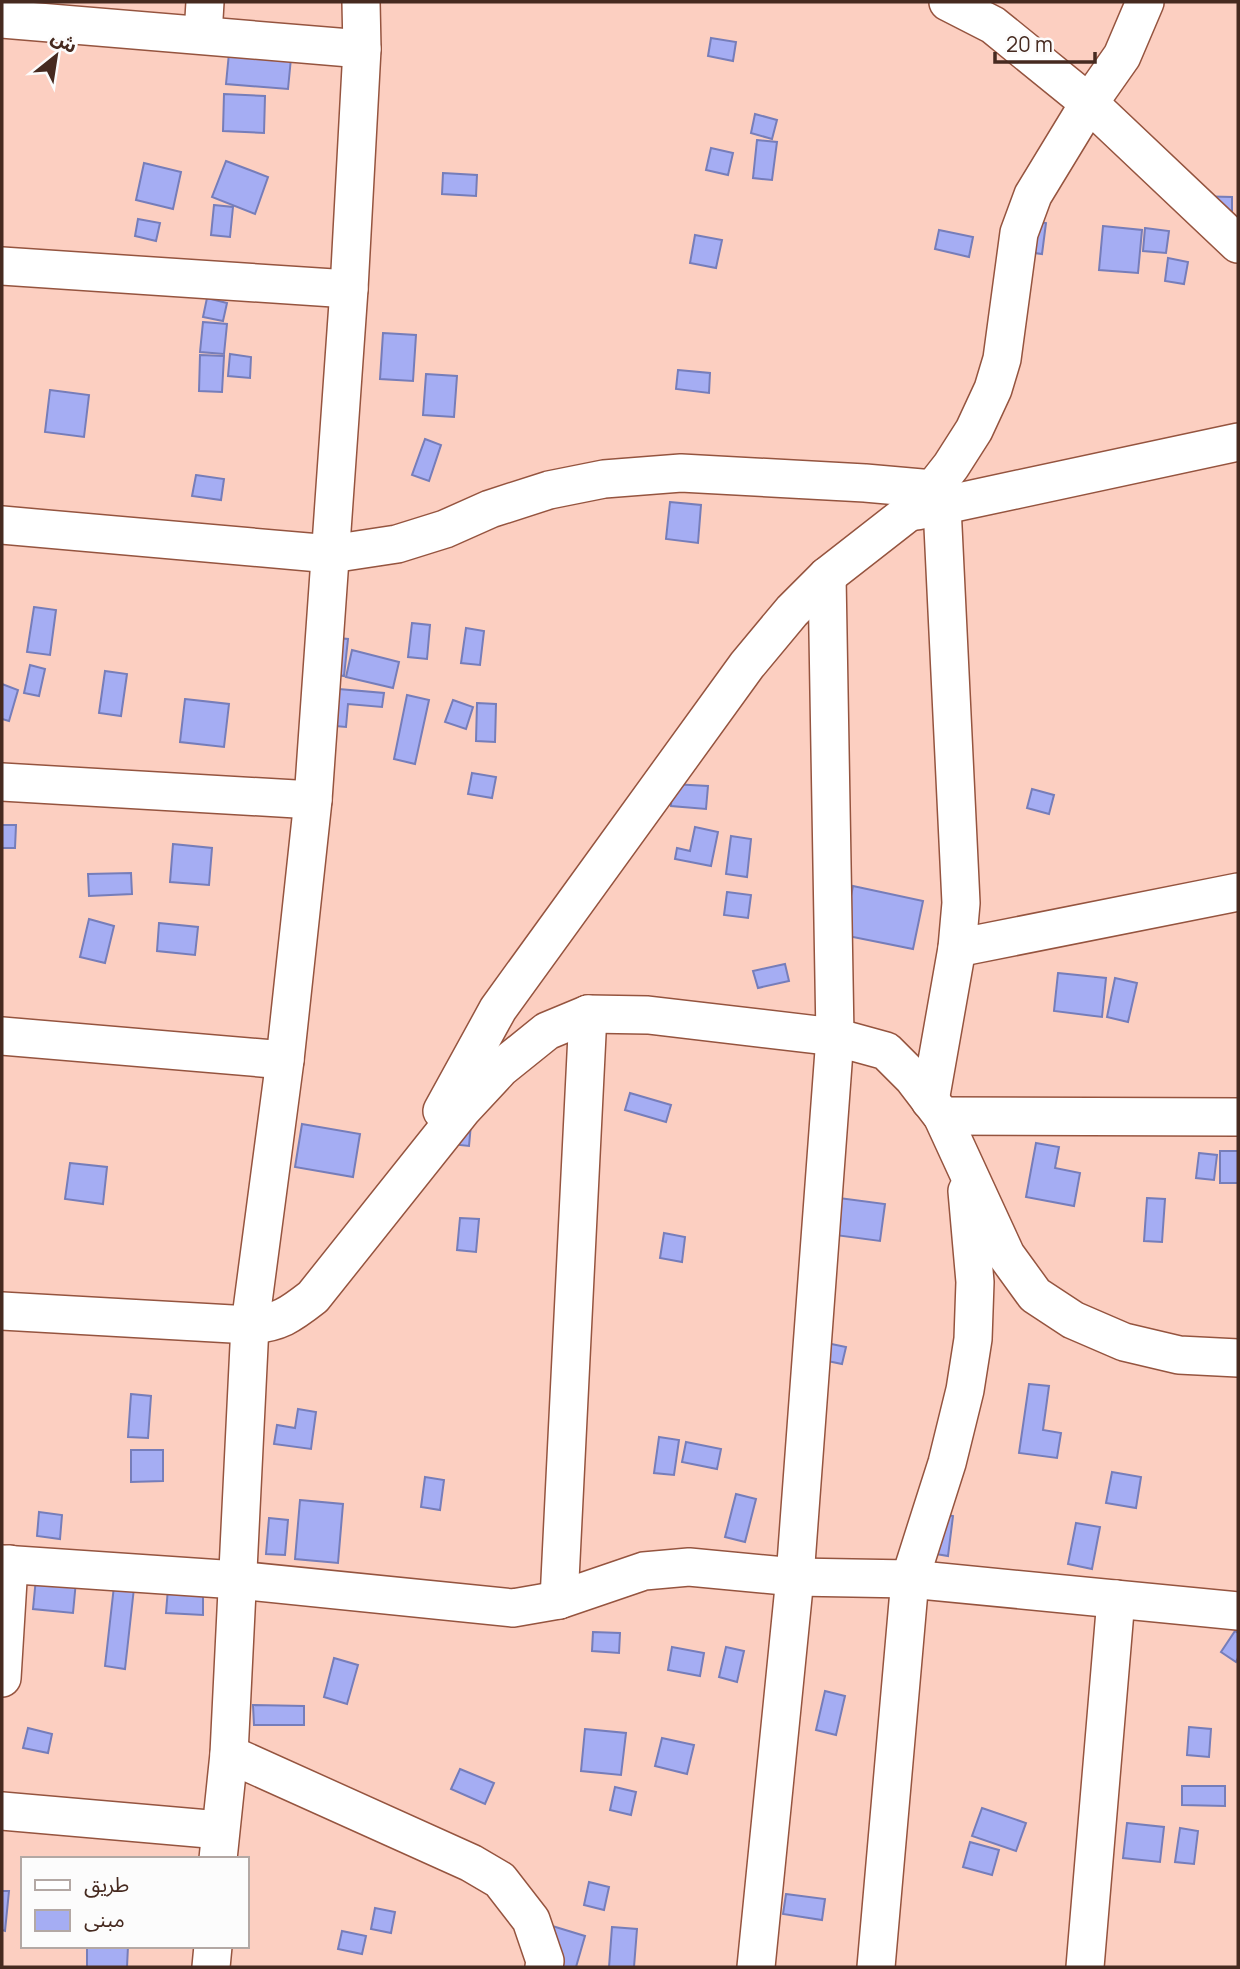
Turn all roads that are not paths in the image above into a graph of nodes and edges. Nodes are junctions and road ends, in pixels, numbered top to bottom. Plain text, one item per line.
1 (361, 2) edge
2 (948, 2) edge
3 (1145, 2) edge
4 (2, 19) edge
5 (204, 19) edge
6 (362, 49) junction
7 (1089, 103) junction
8 (1238, 244) edge
9 (2, 266) edge
10 (348, 289) junction
11 (1238, 442) edge
12 (928, 502) junction
13 (2, 525) edge
14 (331, 554) junction
15 (827, 576) junction
16 (2, 782) edge
17 (313, 800) junction
18 (1238, 892) edge
19 (957, 948) junction
20 (588, 1014) junction
21 (2, 1036) edge
22 (835, 1037) junction
23 (285, 1060) junction
24 (936, 1108) junction
25 (1238, 1118) edge
26 (965, 1166) junction
27 (401, 1186) junction
28 (2, 1311) edge
29 (250, 1325) junction
30 (1238, 1358) edge
31 (5, 1564) edge
32 (795, 1577) junction
33 (910, 1579) junction
34 (237, 1580) junction
35 (1116, 1599) junction
36 (559, 1600) junction
37 (1238, 1611) edge
38 (2, 1678) edge
39 (229, 1754) junction
40 (2, 1811) edge
41 (219, 1844) edge
42 (213, 1948) edge
43 (211, 1967) edge
44 (544, 1967) edge
45 (756, 1967) edge
46 (876, 1967) edge
47 (1085, 1967) edge

1 - 6 street
2 - 7 street
3 - 7 street
4 - 5 street
5 - 6 street
6 - 10 street
7 - 8 street
7 - 12 street
9 - 10 street
10 - 14 street
11 - 12 street
12 - 14 street
12 - 15 street
12 - 19 street
13 - 14 street
14 - 17 street
15 - 22 street
15 - 27 street
16 - 17 street
17 - 23 street
18 - 19 street
19 - 24 street
20 - 22 street
20 - 27 street
20 - 36 street
21 - 23 street
22 - 24 street
22 - 32 street
23 - 29 street
24 - 25 street
24 - 26 street
26 - 30 street
26 - 33 street
27 - 29 street
28 - 29 street
29 - 34 street
31 - 34 street
31 - 38 street
32 - 33 street
32 - 36 street
32 - 45 street
33 - 35 street
33 - 46 street
34 - 36 street
34 - 39 street
35 - 37 street
35 - 47 street
39 - 41 street
39 - 44 street
40 - 41 street
42 - 43 street

